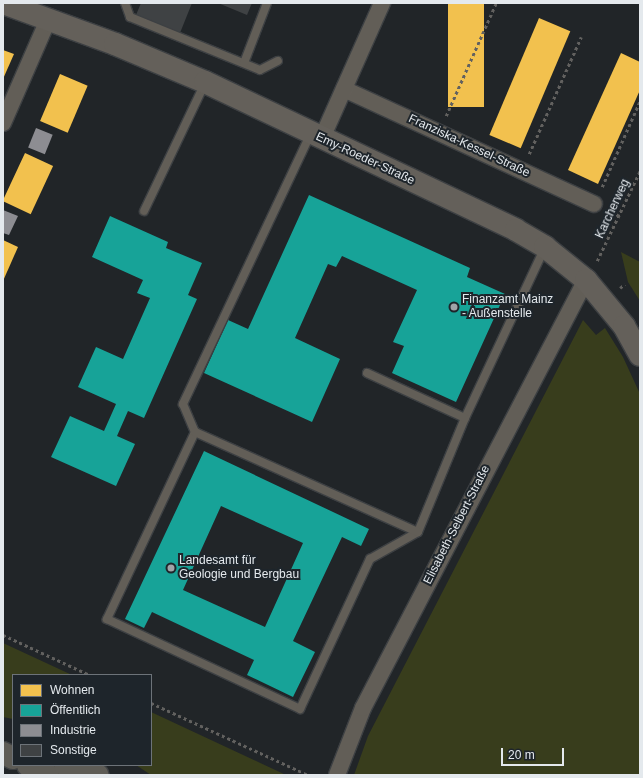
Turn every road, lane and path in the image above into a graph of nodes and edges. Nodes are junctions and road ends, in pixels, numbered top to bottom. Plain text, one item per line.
1 (3, 3) edge
2 (125, 3) edge
3 (267, 3) edge
4 (382, 3) edge
5 (496, 3) edge
6 (3, 13) edge
7 (48, 20) junction
8 (581, 38) dead end
9 (278, 61) dead end
10 (244, 63) junction
11 (205, 82) junction
12 (344, 89) junction
13 (640, 101) edge
14 (3, 124) edge
15 (439, 132) junction
16 (316, 135) junction
17 (521, 170) junction
18 (640, 172) edge
19 (594, 204) joint
20 (144, 211) dead end
21 (545, 247) junction
22 (602, 254) dead end
23 (586, 280) junction
24 (640, 355) edge
25 (367, 373) dead end
26 (465, 418) junction
27 (195, 432) junction
28 (418, 532) junction
29 (3, 635) edge
30 (88, 674) edge
31 (152, 703) edge
32 (3, 753) edge
33 (12, 758) edge
34 (30, 766) edge
35 (68, 766) edge
36 (48, 775) edge
37 (98, 775) edge
38 (308, 775) edge
39 (337, 775) edge

1 - 7 street, Emy-Roeder-Straße
2 - 10 lane
3 - 10 lane
4 - 12 street
5 - 15 path
6 - 7 street, Emy-Roeder-Straße
7 - 11 street, Emy-Roeder-Straße
7 - 14 street
8 - 17 path
9 - 10 lane
11 - 16 street, Emy-Roeder-Straße
11 - 20 lane
12 - 15 street, Franziska-Kessel-Straße
12 - 16 street
13 - 19 path
15 - 17 street, Franziska-Kessel-Straße
16 - 21 street, Emy-Roeder-Straße
16 - 27 lane
17 - 19 street, Franziska-Kessel-Straße
18 - 22 path, Karcherweg
21 - 23 street, Emy-Roeder-Straße
21 - 26 lane
23 - 24 street, Emy-Roeder-Straße
23 - 39 street, Elisabeth-Selbert-Straße
25 - 26 lane
26 - 28 lane
27 - 28 lane
27 - 28 lane
29 - 30 path
31 - 38 path
32 - 33 highway
34 - 36 highway
35 - 37 highway

